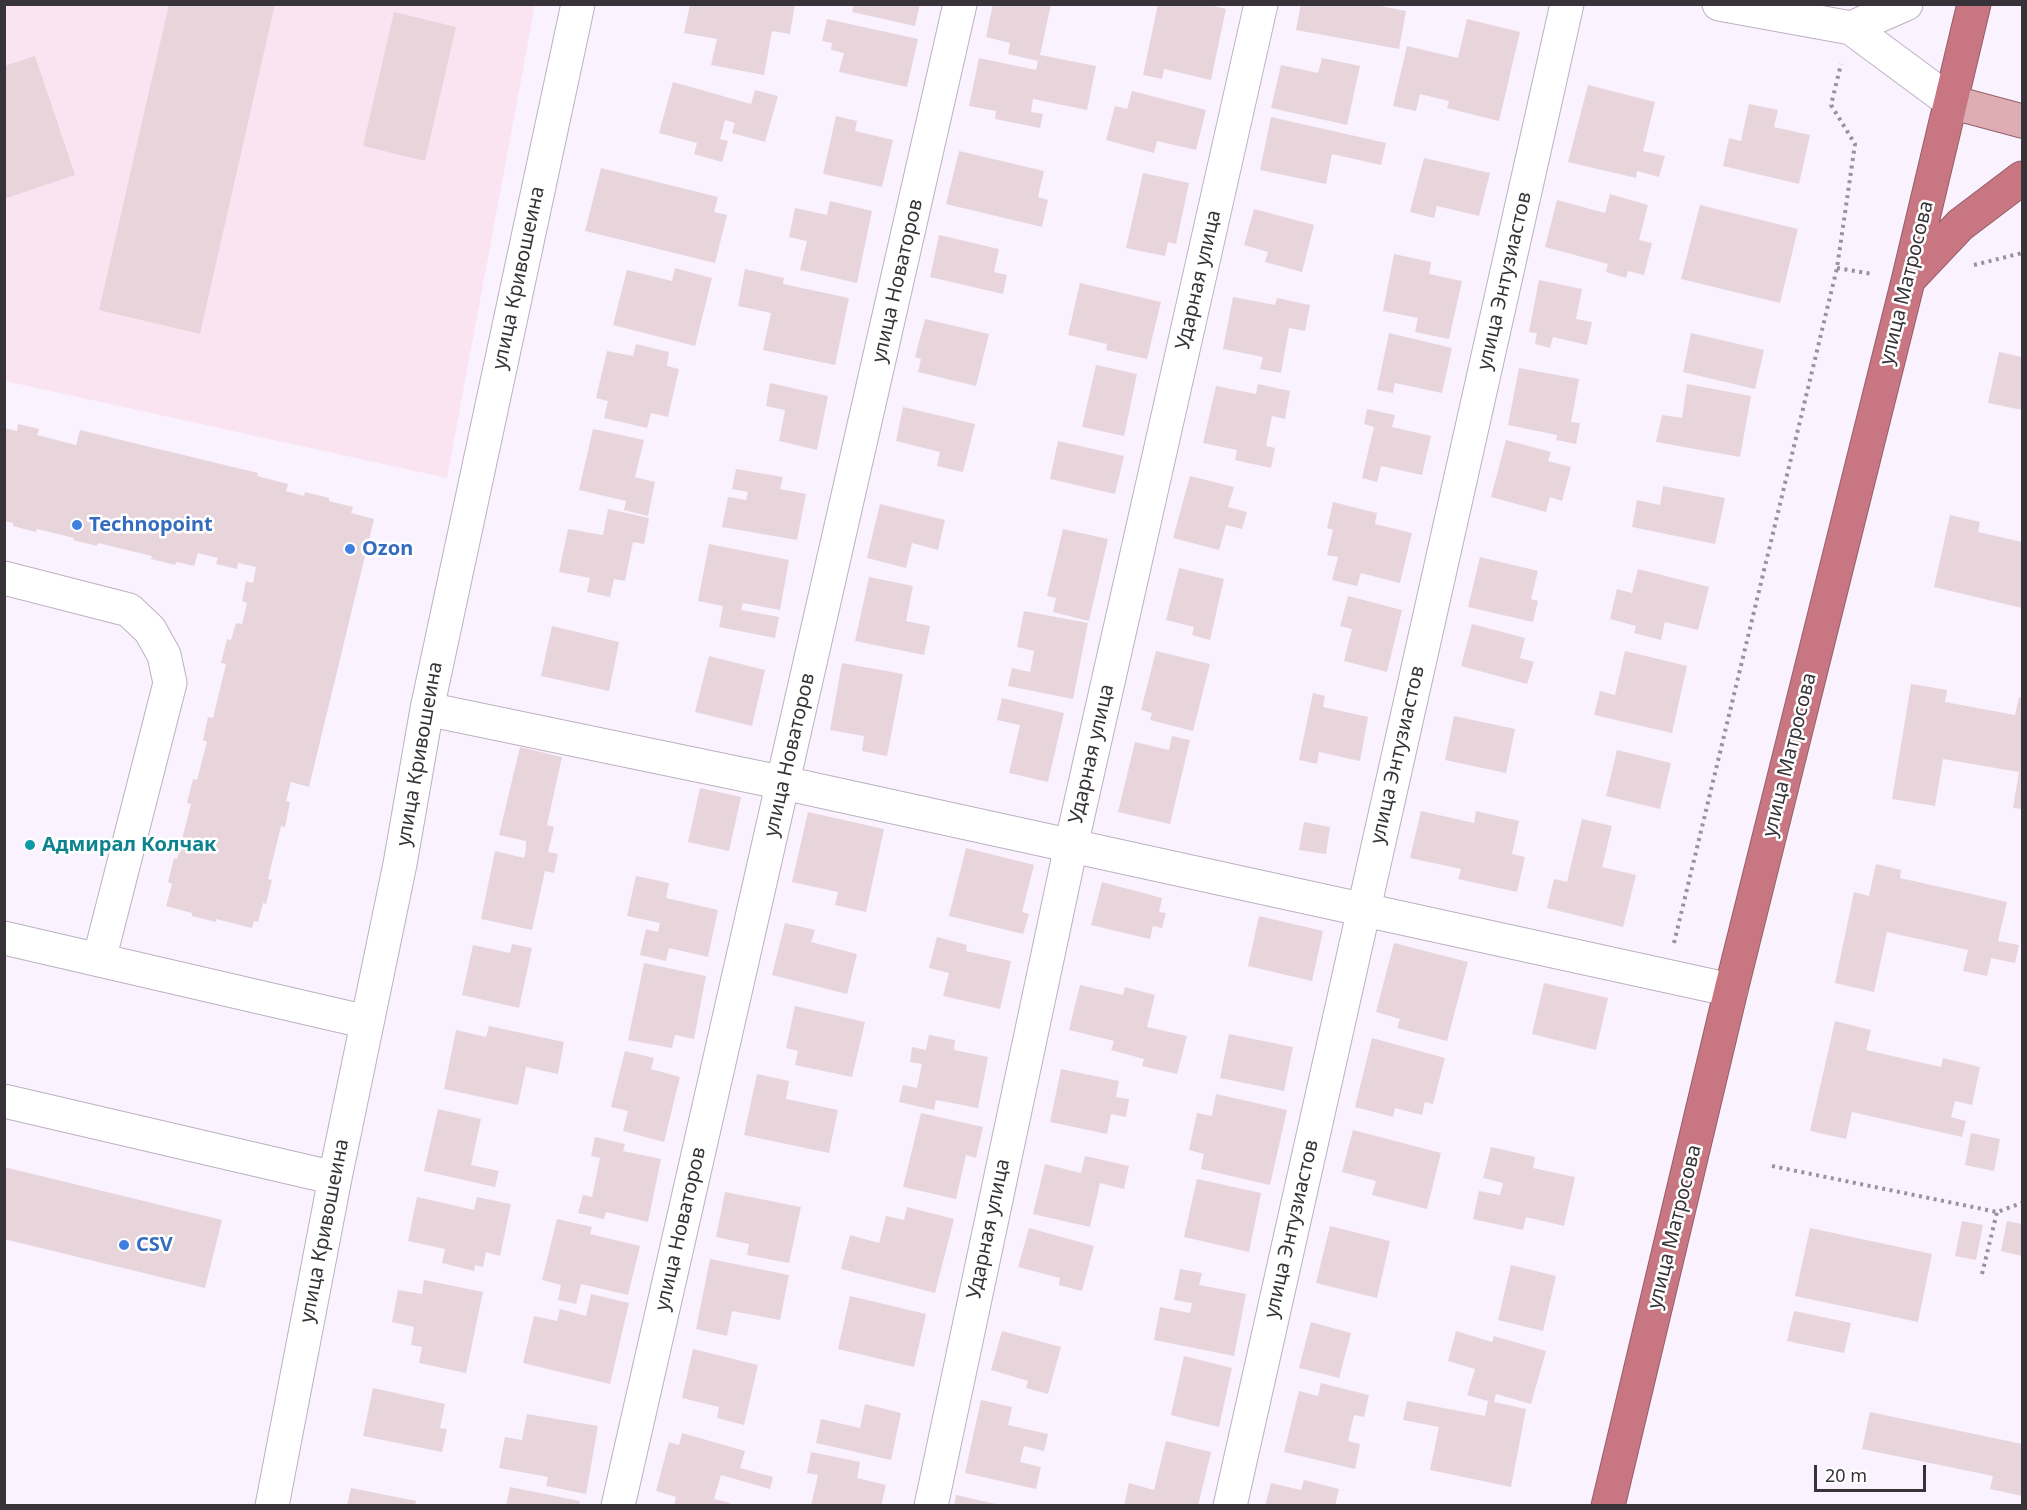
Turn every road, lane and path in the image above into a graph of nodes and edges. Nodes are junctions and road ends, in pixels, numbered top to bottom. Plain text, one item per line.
1 (578, 4) edge
2 (960, 4) edge
3 (1261, 4) edge
4 (1567, 4) edge
5 (1719, 4) edge
6 (1906, 4) edge
7 (1974, 4) edge
8 (1851, 28) junction
9 (1951, 102) junction
10 (2022, 121) edge
11 (2022, 178) edge
12 (1908, 280) junction
13 (4, 578) edge
14 (427, 709) junction
15 (784, 783) junction
16 (1071, 846) junction
17 (1362, 911) junction
18 (4, 938) edge
19 (99, 960) junction
20 (1666, 976) junction
21 (1731, 990) junction
22 (367, 1022) junction
23 (4, 1101) edge
24 (1772, 1166) dead end
25 (335, 1178) junction
26 (2022, 1203) edge
27 (1997, 1212) junction
28 (1982, 1274) dead end
29 (272, 1506) edge
30 (618, 1506) edge
31 (931, 1506) edge
32 (1230, 1506) edge
33 (1608, 1506) edge

1 - 14 street, улица Кривошеина
2 - 15 street, улица Новаторов
3 - 16 street, Ударная улица
4 - 17 street, улица Энтузиастов
5 - 8 street
6 - 8 street
7 - 9 highway, улица Матросова
8 - 9 street
8 - 20 path
9 - 10 main road
9 - 12 highway, улица Матросова
11 - 12 highway
12 - 21 highway, улица Матросова
13 - 19 street
14 - 15 street
14 - 22 street, улица Кривошеина
15 - 16 street
15 - 30 street, улица Новаторов
16 - 17 street
16 - 31 street, Ударная улица
17 - 20 street
17 - 32 street, улица Энтузиастов
18 - 19 street
19 - 22 street
20 - 21 street
21 - 33 highway, улица Матросова
22 - 25 street, улица Кривошеина
23 - 25 street
24 - 27 path
25 - 29 street, улица Кривошеина
26 - 27 path
27 - 28 path

